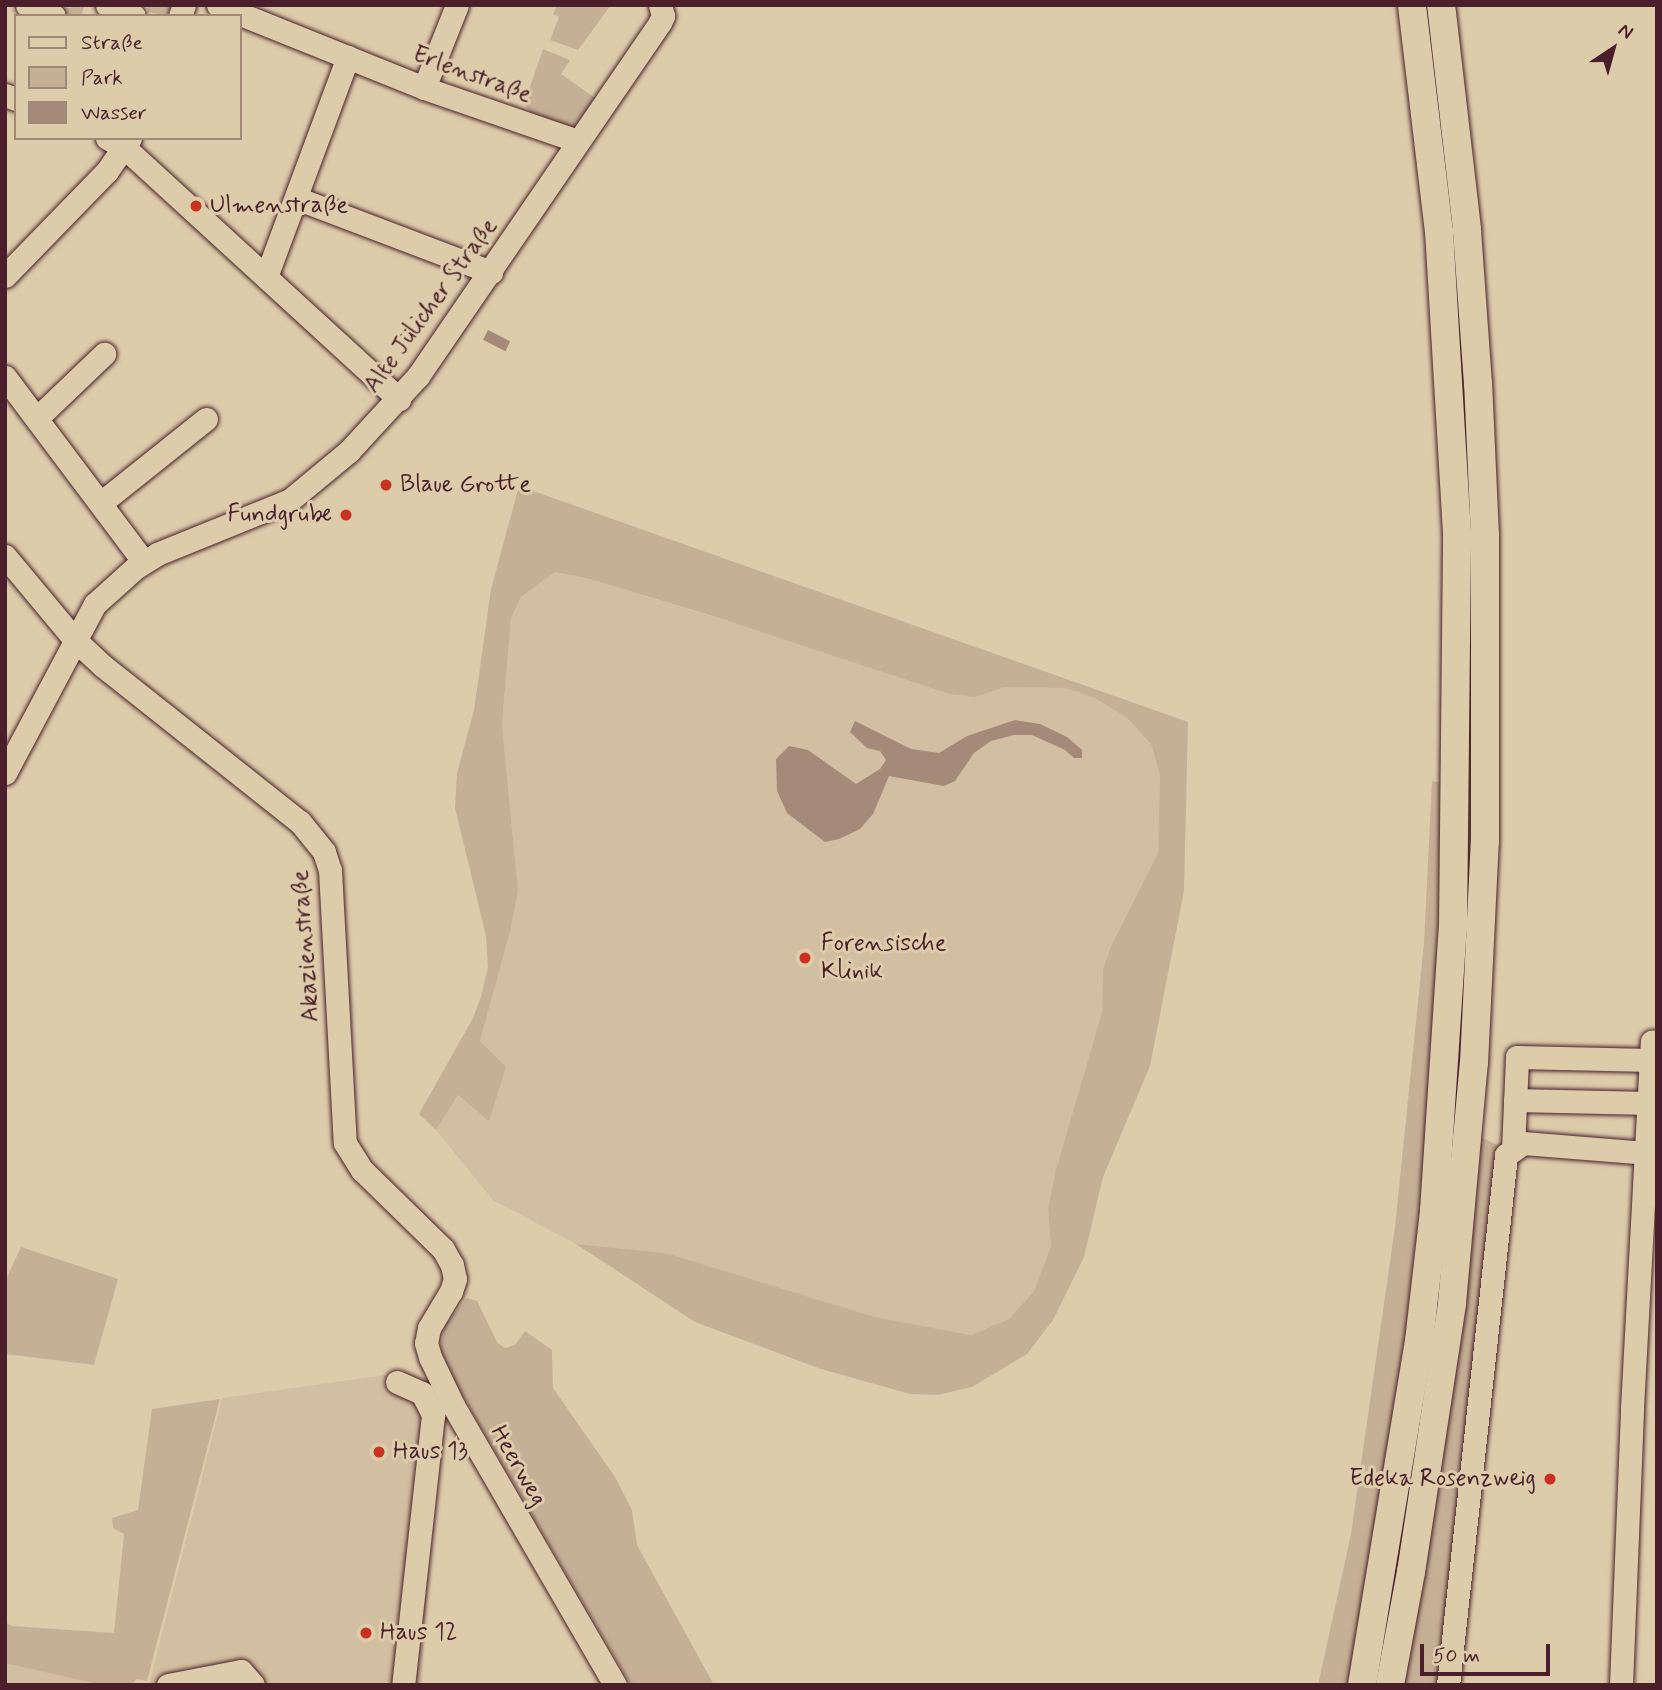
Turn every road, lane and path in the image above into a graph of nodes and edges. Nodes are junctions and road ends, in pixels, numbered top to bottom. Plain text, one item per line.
1 (27, 5) edge
2 (107, 5) edge
3 (218, 5) edge
4 (457, 5) edge
5 (1412, 5) edge
6 (1441, 5) edge
7 (49, 14) edge
8 (129, 14) edge
9 (240, 14) edge
10 (660, 14) edge
11 (242, 15) edge
12 (348, 57) junction
13 (424, 88) junction
14 (578, 141) junction
15 (121, 142) edge
16 (296, 198) junction
17 (491, 272) junction
18 (5, 276) edge
19 (266, 278) junction
20 (104, 354) dead end
21 (5, 376) edge
22 (399, 399) junction
23 (37, 418) junction
24 (206, 418) dead end
25 (102, 502) junction
26 (5, 556) edge
27 (144, 562) junction
28 (75, 640) junction
29 (5, 773) edge
30 (1515, 1100) junction
31 (1649, 1103) junction
32 (1513, 1150) junction
33 (1646, 1153) junction
34 (452, 1265) joint
35 (397, 1382) dead end
36 (168, 1685) edge
37 (253, 1685) edge
38 (403, 1685) edge
39 (615, 1685) edge
40 (1362, 1685) edge
41 (1390, 1685) edge
42 (1448, 1685) edge
43 (1621, 1685) edge

1 - 7 street
2 - 8 street
3 - 9 street, Erlenstraße
4 - 13 street
5 - 40 main road
6 - 41 main road
10 - 14 street, Alte Jülicher Straße
11 - 12 street, Erlenstraße
12 - 13 street, Erlenstraße
12 - 16 street
13 - 14 street, Erlenstraße
14 - 17 street, Alte Jülicher Straße
15 - 18 street
15 - 19 street
16 - 17 street
16 - 19 street
17 - 22 street, Alte Jülicher Straße
19 - 22 street
20 - 23 street
21 - 23 street
22 - 27 street, Alte Jülicher Straße
23 - 25 street
24 - 25 street
25 - 27 street
26 - 28 street, Akazienstraße
27 - 28 street, Alte Jülicher Straße
28 - 29 street, Alte Jülicher Straße
28 - 34 street, Akazienstraße
30 - 31 street
30 - 31 street
30 - 32 street
31 - 33 street
32 - 33 street
32 - 42 street
33 - 43 street
34 - 39 street, Heerweg
35 - 38 street
36 - 37 street

